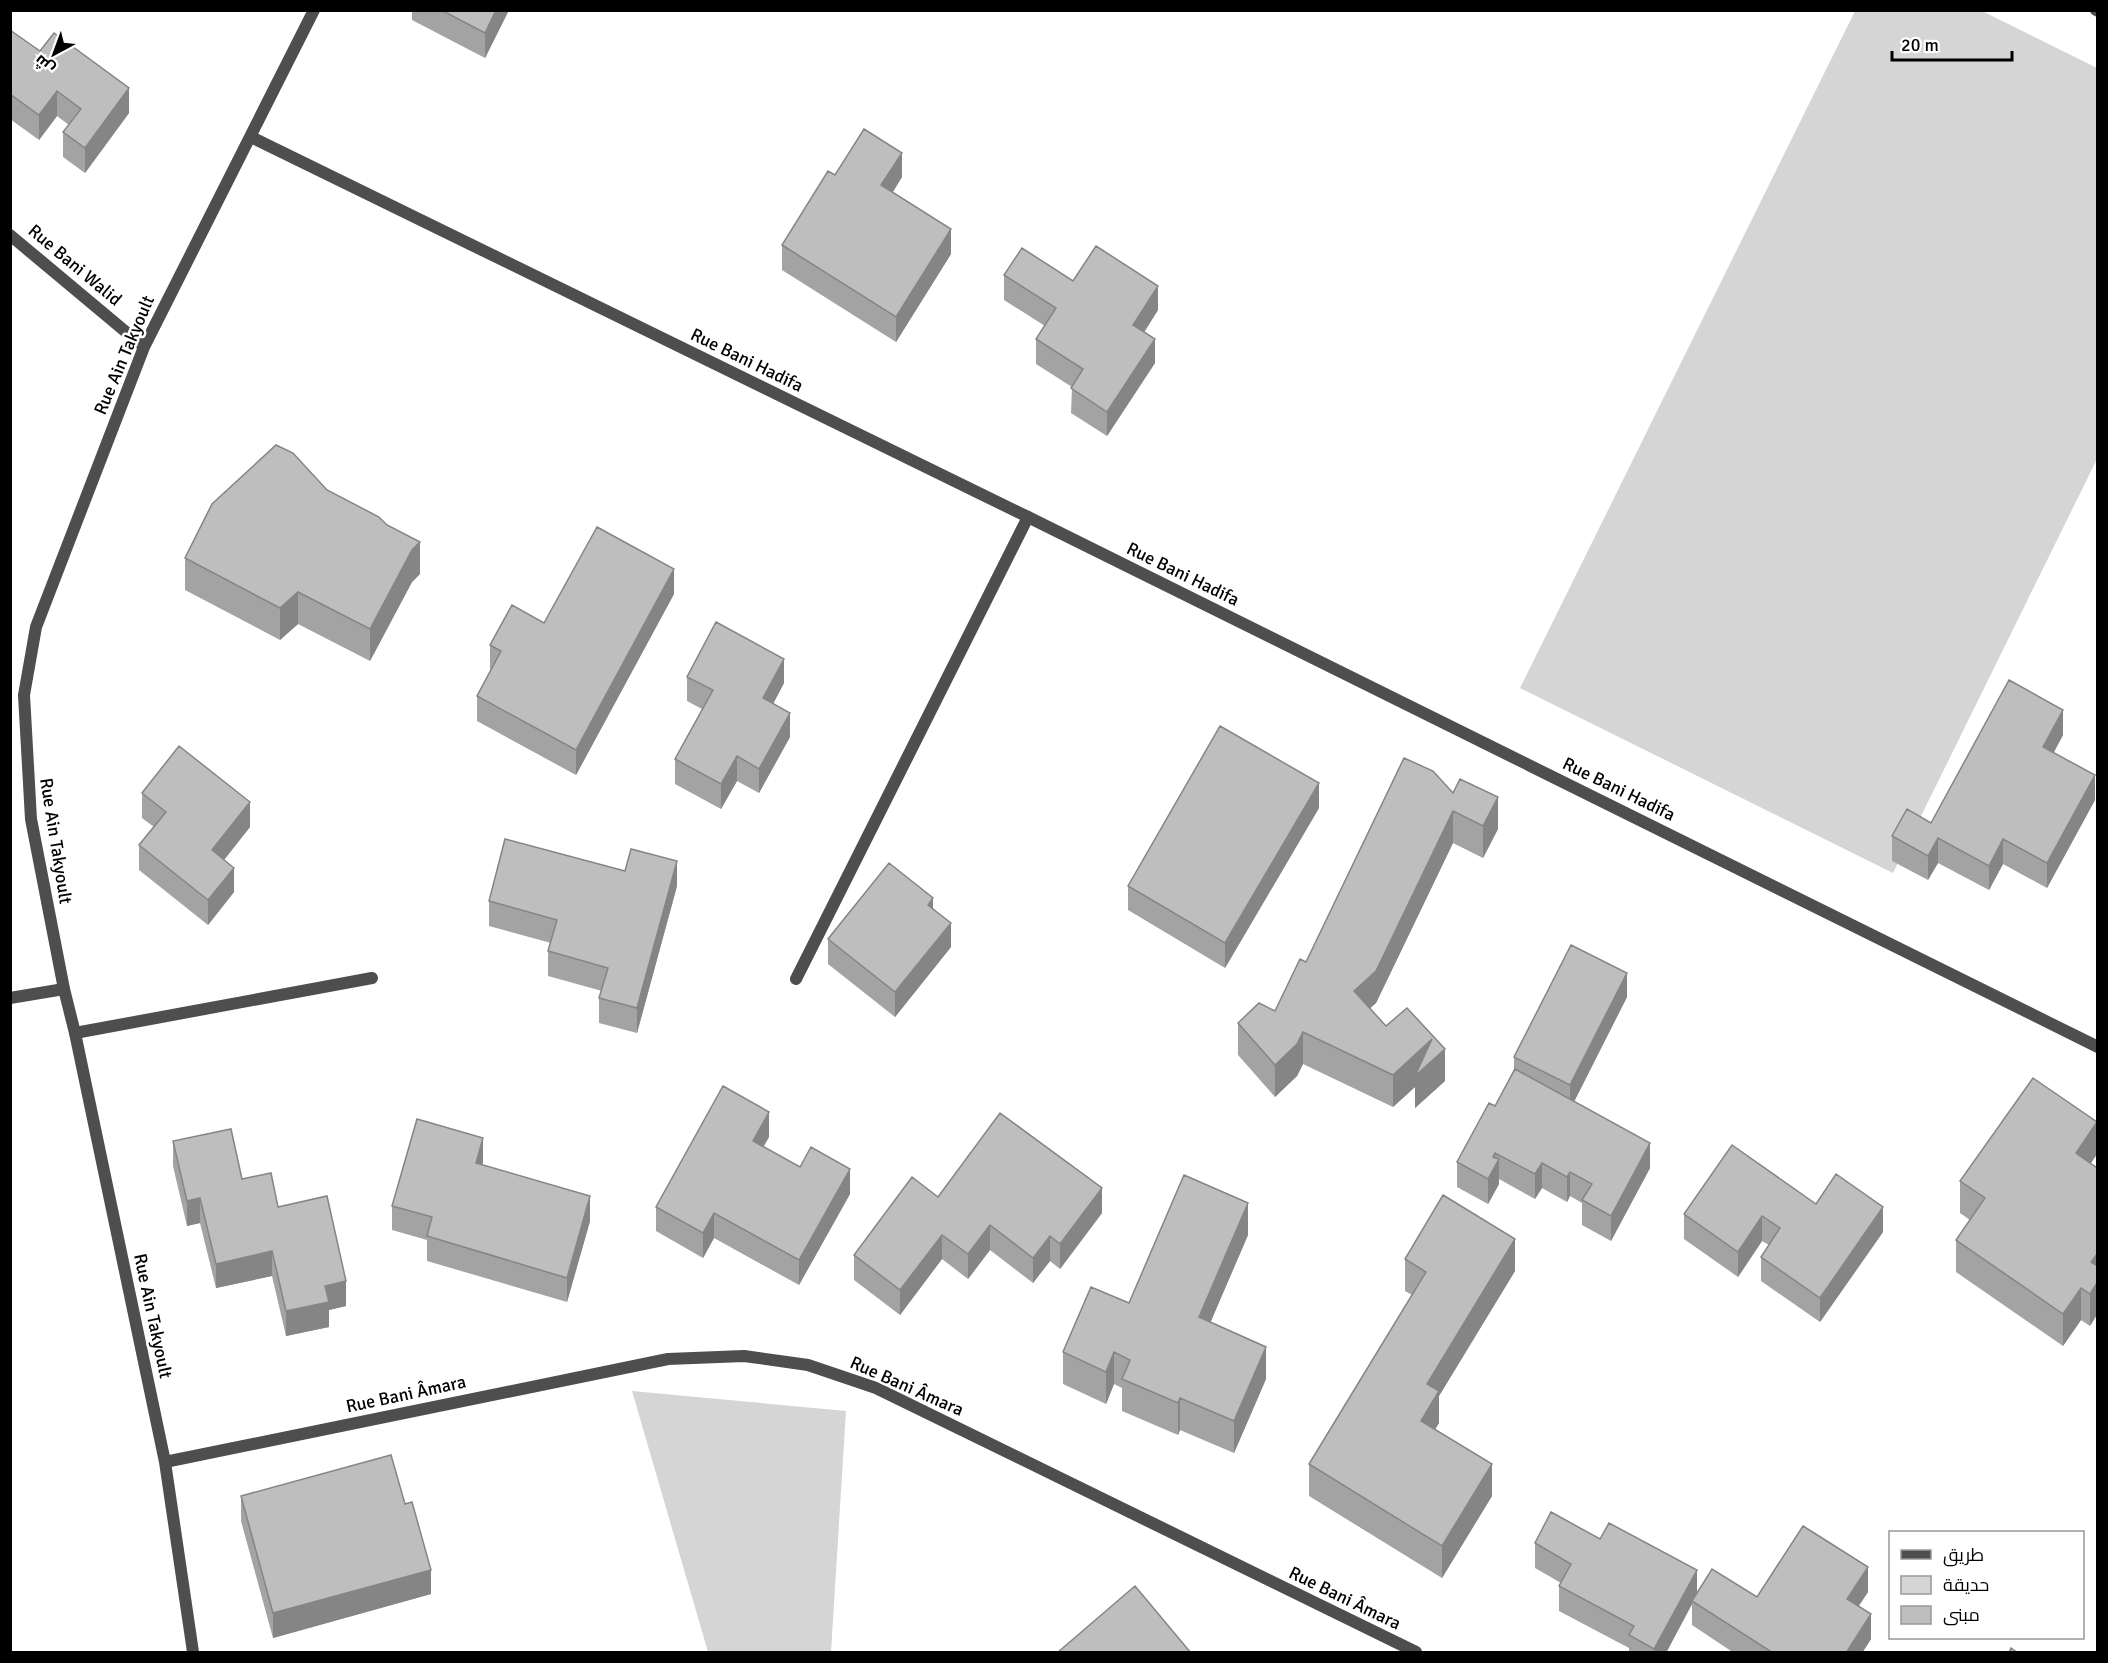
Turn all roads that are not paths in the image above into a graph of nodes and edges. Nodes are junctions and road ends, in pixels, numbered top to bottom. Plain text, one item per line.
1 (314, 10) edge
2 (251, 137) junction
3 (10, 235) edge
4 (144, 346) junction
5 (1028, 517) junction
6 (372, 978) dead end
7 (796, 979) dead end
8 (64, 989) junction
9 (10, 998) edge
10 (75, 1033) junction
11 (2097, 1047) edge
12 (165, 1462) junction
13 (193, 1653) edge
14 (1416, 1653) edge

1 - 2 street, Rue Ain Takyoult
2 - 4 street, Rue Ain Takyoult
2 - 5 street, Rue Bani Hadifa
3 - 4 street, Rue Bani Walid
4 - 8 street, Rue Ain Takyoult
5 - 7 street
5 - 11 street, Rue Bani Hadifa
6 - 10 street
8 - 9 street
8 - 10 street, Rue Ain Takyoult
10 - 12 street, Rue Ain Takyoult
12 - 13 street, Rue Ain Takyoult
12 - 14 street, Rue Bani Âmara

